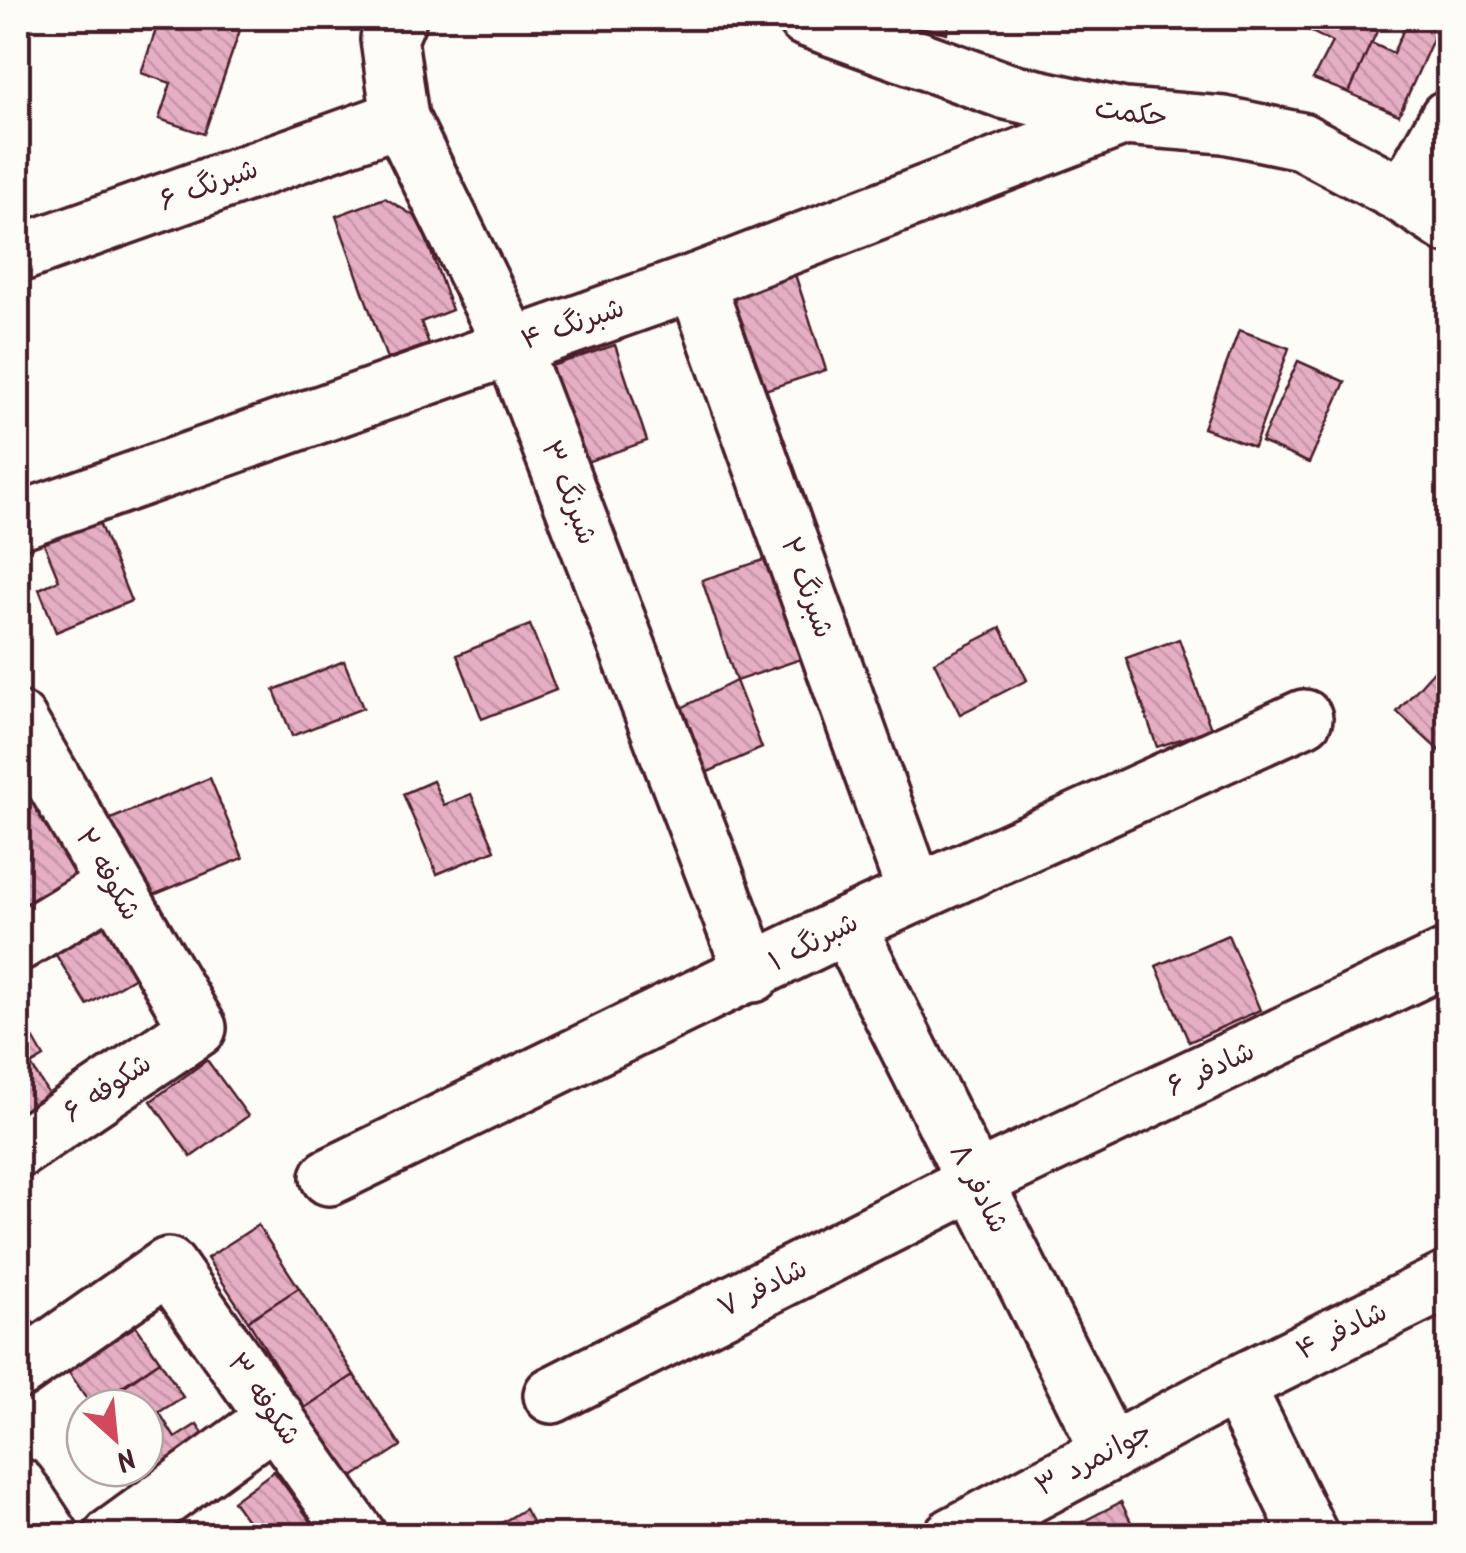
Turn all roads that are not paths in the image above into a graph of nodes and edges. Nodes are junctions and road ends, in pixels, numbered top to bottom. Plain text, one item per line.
1 (398, 18) edge
2 (804, 18) edge
3 (1124, 116) junction
4 (400, 118) junction
5 (1448, 118) edge
6 (1426, 210) edge
7 (18, 254) edge
8 (696, 282) junction
9 (512, 346) junction
10 (18, 521) edge
11 (1304, 718) dead end
12 (20, 732) edge
13 (112, 886) junction
14 (916, 894) junction
15 (847, 926) junction
16 (18, 943) edge
17 (1445, 967) edge
18 (752, 974) junction
19 (198, 1028) joint
20 (18, 1150) edge
21 (329, 1177) dead end
22 (974, 1182) junction
23 (1448, 1280) edge
24 (18, 1370) edge
25 (1236, 1384) junction
26 (552, 1396) dead end
27 (276, 1417) junction
28 (1110, 1452) junction
29 (18, 1486) edge
30 (51, 1536) edge
31 (112, 1536) edge
32 (358, 1536) edge
33 (952, 1536) edge
34 (1310, 1536) edge

1 - 4 street, شبرنگ ۳
2 - 3 street, حکمت
3 - 6 street, حکمت
3 - 8 street, شبرنگ ۴
4 - 7 street, شبرنگ ۶
4 - 9 street, شبرنگ ۳
5 - 6 street
8 - 9 street, شبرنگ ۴
8 - 14 street, شبرنگ ۲
9 - 10 street, شبرنگ ۴
9 - 18 street, شبرنگ ۳
11 - 14 street, شبرنگ ۱
12 - 13 street, شکوفه ۲
13 - 16 street
13 - 19 street, شکوفه ۲
14 - 15 street, شبرنگ ۱
15 - 18 street, شبرنگ ۱
15 - 22 street, شادفر ۸
17 - 22 street, شادفر ۶
18 - 21 street, شبرنگ ۱
19 - 20 street, شکوفه ۶
22 - 26 street, شادفر ۷
22 - 28 street, شادفر ۸
23 - 25 street, شادفر ۴
24 - 27 street, شکوفه ۳
25 - 28 street, جوانمرد ۳
25 - 34 street
27 - 31 street
27 - 32 street, شکوفه ۳
28 - 33 street, جوانمرد ۳
29 - 30 street

